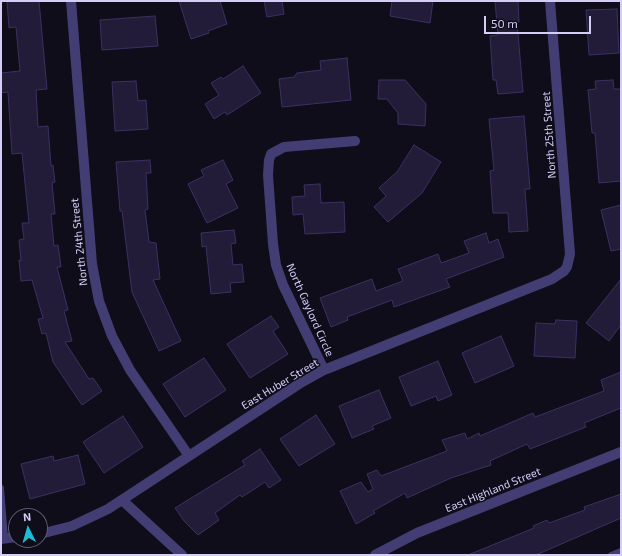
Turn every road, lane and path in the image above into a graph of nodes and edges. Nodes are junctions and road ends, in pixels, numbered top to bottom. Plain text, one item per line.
1 (71, 1) edge
2 (550, 1) edge
3 (355, 141) dead end
4 (567, 267) joint
5 (324, 370) junction
6 (621, 452) edge
7 (189, 456) junction
8 (1, 488) edge
9 (122, 500) junction
10 (48, 532) edge
11 (3, 539) edge
12 (621, 551) edge
13 (182, 555) edge
14 (375, 555) edge
15 (611, 555) edge

1 - 7 street, North 24th Street
2 - 4 street, North 25th Street
3 - 5 street, North Gaylord Circle
4 - 5 street, East Huber Street
5 - 7 street, East Huber Street
6 - 14 street, East Highland Street
7 - 9 street, East Huber Street
8 - 11 lane
9 - 10 street, East Huber Street
9 - 13 street
12 - 15 lane

